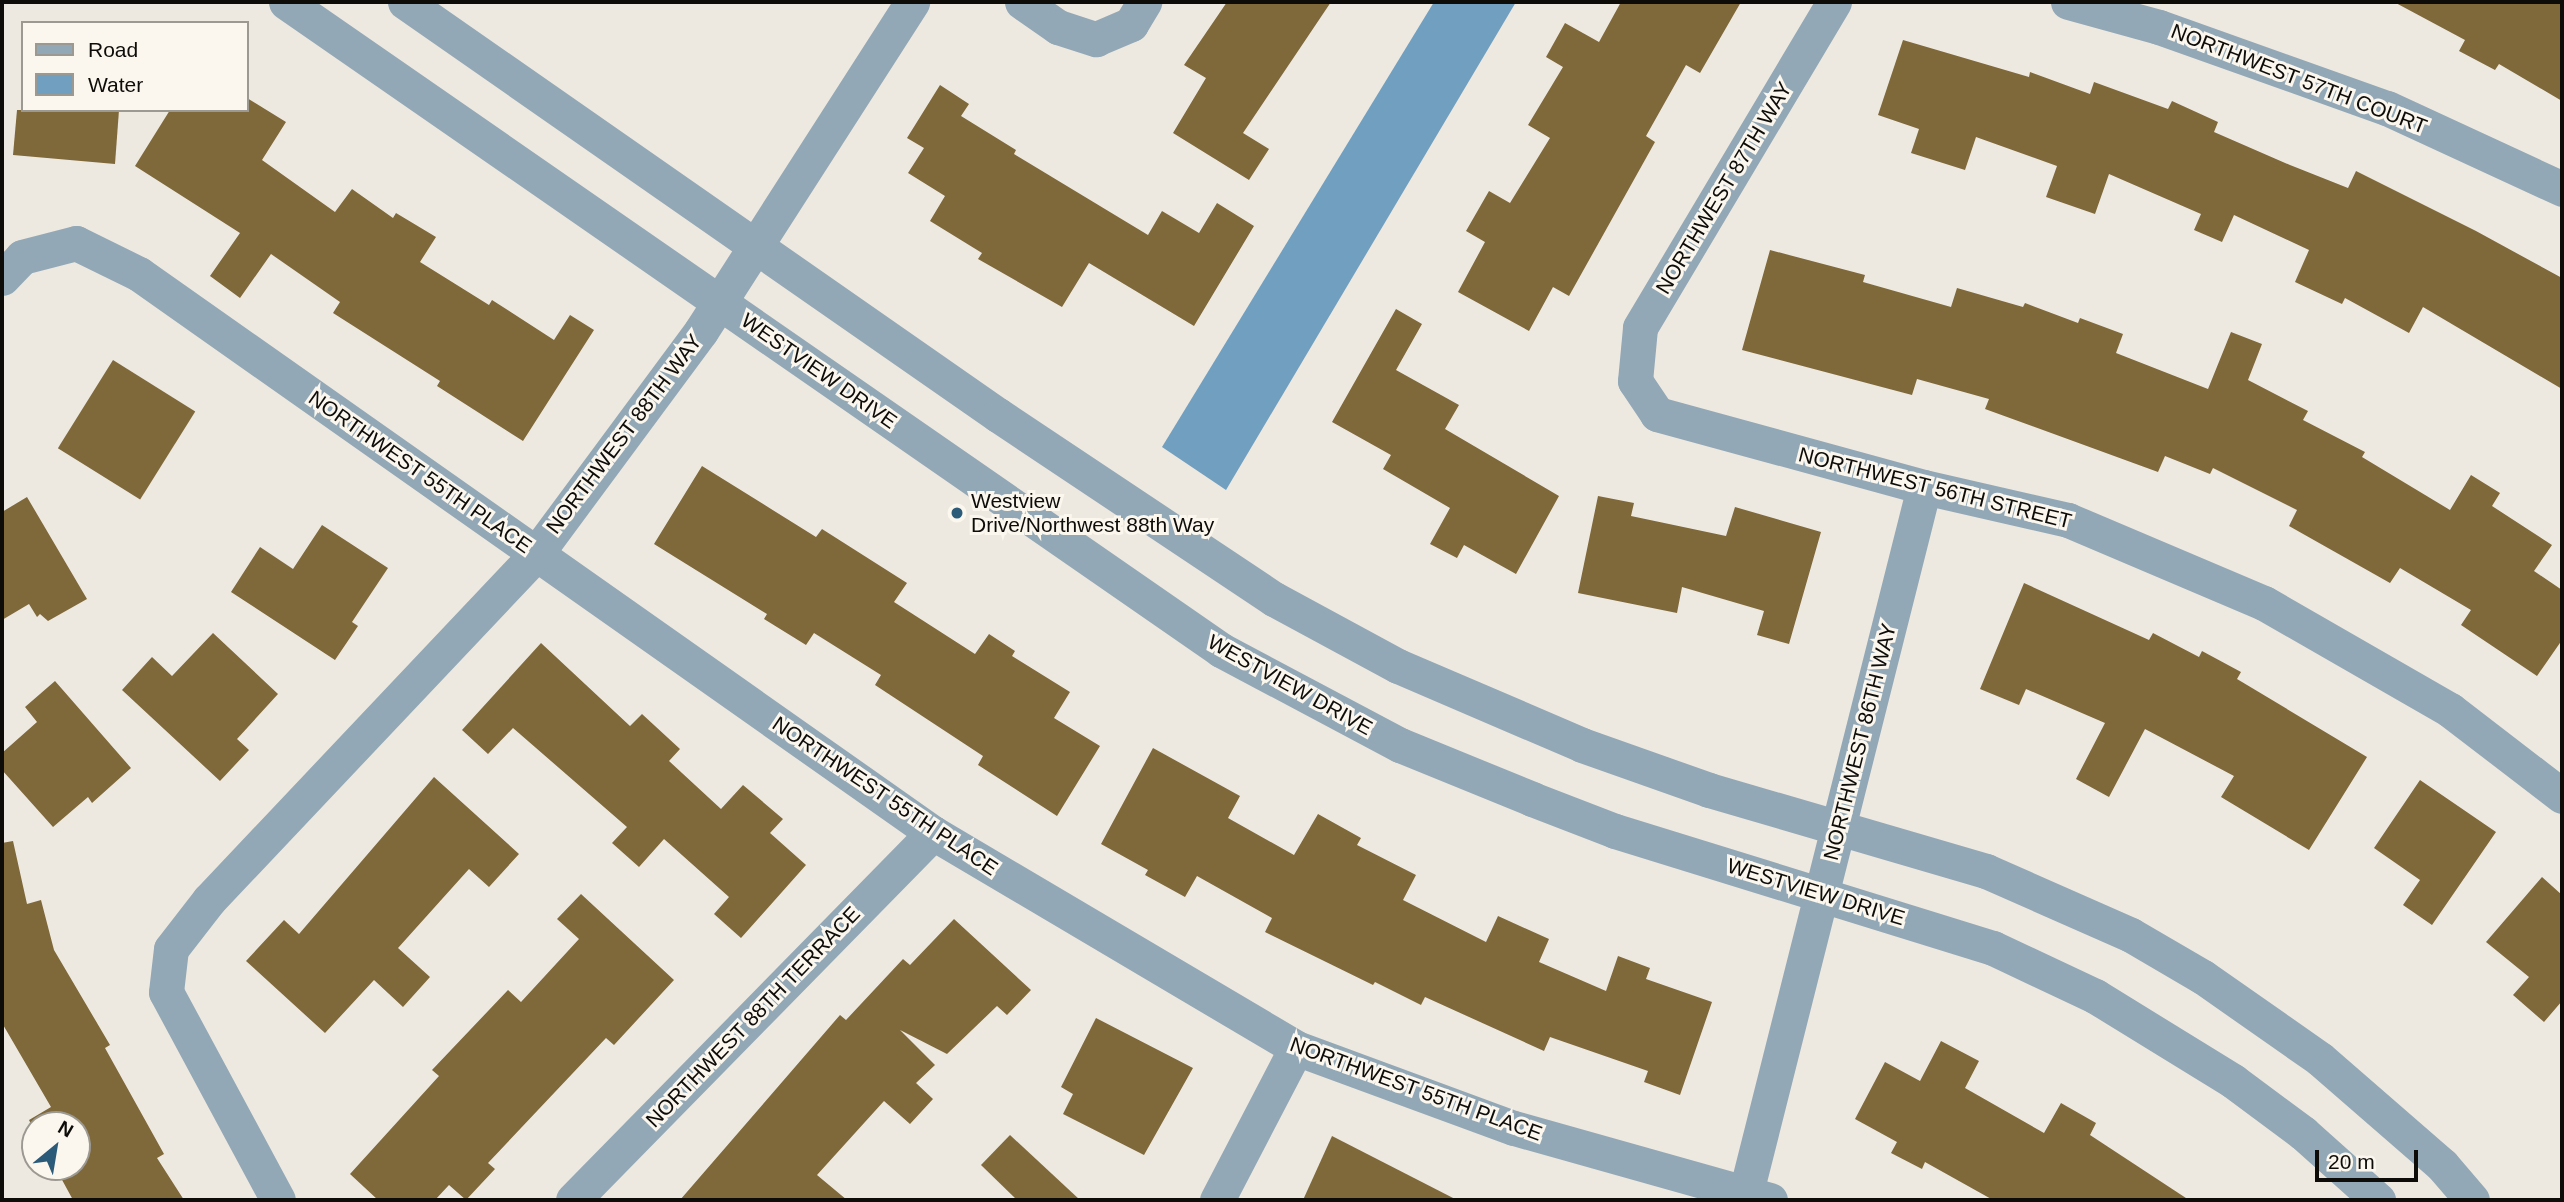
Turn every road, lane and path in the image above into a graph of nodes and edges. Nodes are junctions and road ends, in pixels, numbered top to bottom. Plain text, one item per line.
1 (286, 2) edge
2 (405, 2) edge
3 (912, 2) edge
4 (1022, 2) edge
5 (1144, 2) edge
6 (1834, 2) edge
7 (2068, 2) edge
8 (2562, 189) edge
9 (755, 244) junction
10 (2, 278) edge
11 (719, 301) junction
12 (1635, 381) joint
13 (1924, 487) junction
14 (536, 554) junction
15 (2562, 796) edge
16 (1840, 827) junction
17 (933, 833) junction
18 (1821, 893) junction
19 (1296, 1048) junction
20 (1753, 1198) edge
21 (278, 1200) edge
22 (573, 1200) edge
23 (1217, 1200) edge
24 (2378, 1200) edge
25 (2472, 1200) edge

1 - 11 street, WESTVIEW DRIVE
2 - 9 street
3 - 9 street, NORTHWEST 88TH WAY
4 - 5 street
6 - 12 street, NORTHWEST 87TH WAY
7 - 8 street, NORTHWEST 57TH COURT
9 - 11 street, NORTHWEST 88TH WAY
9 - 16 street
10 - 14 street, NORTHWEST 55TH PLACE
11 - 14 street, NORTHWEST 88TH WAY
11 - 18 street, WESTVIEW DRIVE
12 - 13 street, NORTHWEST 56TH STREET
13 - 15 street, NORTHWEST 56TH STREET
13 - 16 street, NORTHWEST 86TH WAY
14 - 17 street, NORTHWEST 55TH PLACE
14 - 21 street, NORTHWEST 88TH WAY
16 - 18 street, NORTHWEST 86TH WAY
16 - 25 street
17 - 19 street, NORTHWEST 55TH PLACE
17 - 22 street, NORTHWEST 88TH TERRACE
18 - 20 street, NORTHWEST 86TH WAY
18 - 24 street, WESTVIEW DRIVE
19 - 20 street, NORTHWEST 55TH PLACE
19 - 23 street

